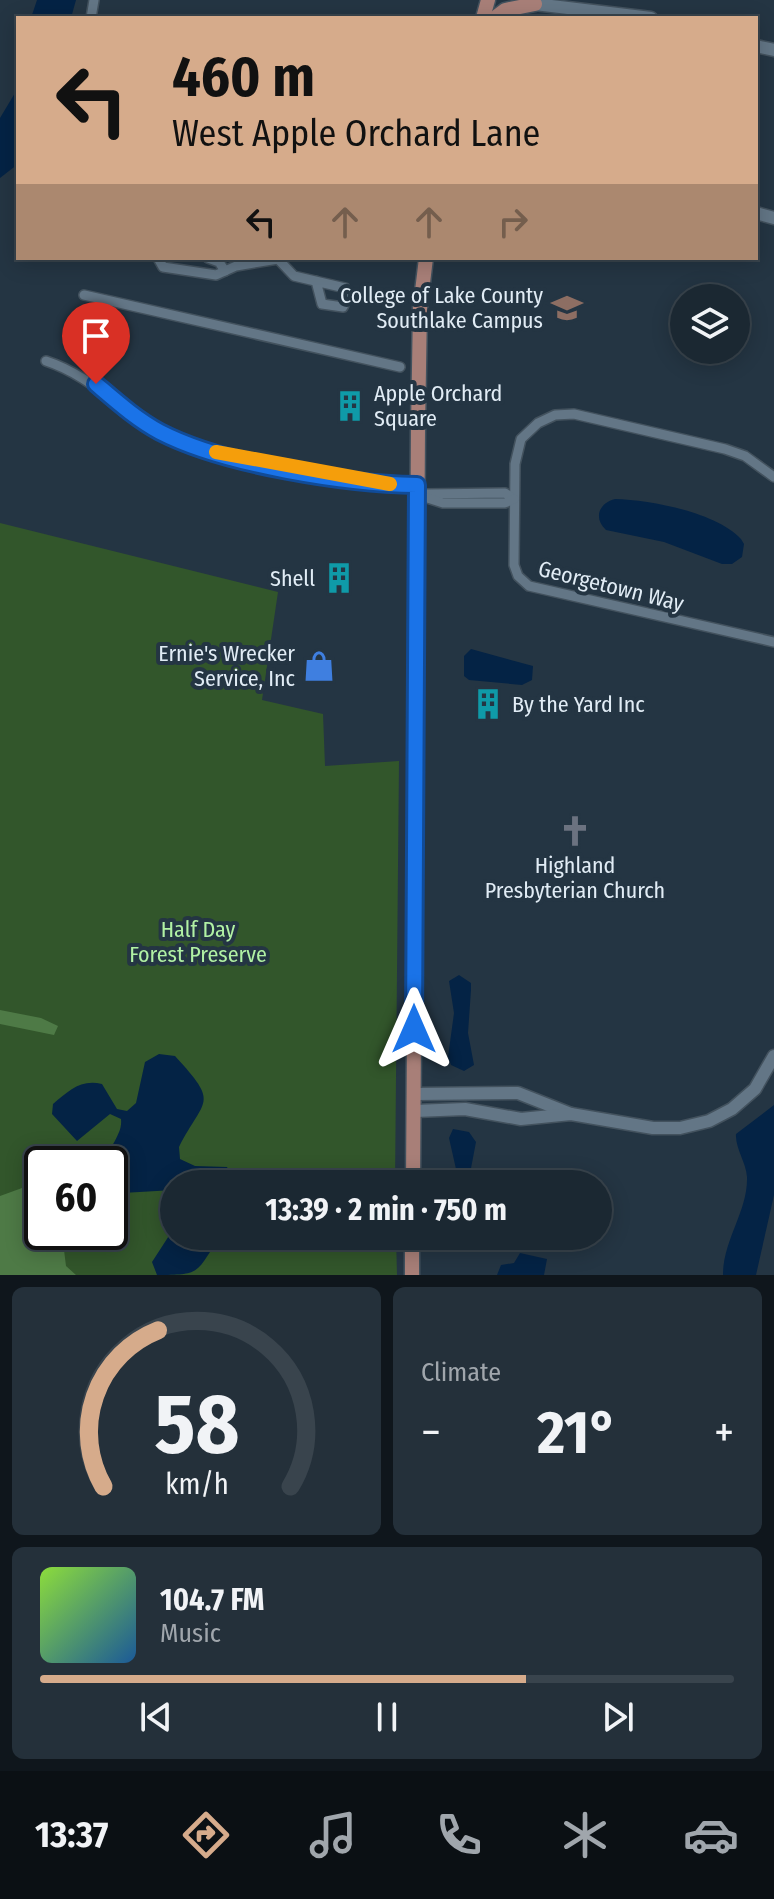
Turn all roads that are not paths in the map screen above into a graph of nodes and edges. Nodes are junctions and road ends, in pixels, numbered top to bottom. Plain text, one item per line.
1 (477, 0) edge
2 (533, 2) edge
3 (489, 16) edge
4 (492, 16) edge
5 (636, 16) edge
6 (159, 260) edge
7 (214, 260) edge
8 (274, 260) edge
9 (279, 260) edge
10 (426, 260) edge
11 (225, 271) junction
12 (316, 281) dead end
13 (84, 295) dead end
14 (46, 361) dead end
15 (400, 367) dead end
16 (774, 477) edge
17 (417, 490) junction
18 (514, 499) junction
19 (774, 642) edge
20 (774, 1056) edge
21 (415, 1094) junction
22 (415, 1111) junction
23 (571, 1114) junction
24 (413, 1170) edge
25 (412, 1250) edge
26 (412, 1275) edge

1 - 3 main road
2 - 4 main road
2 - 5 street
6 - 11 street
7 - 11 street
8 - 11 street
9 - 12 street
10 - 17 main road
13 - 15 street
14 - 17 street
16 - 18 street, Georgetown Way
17 - 18 street
17 - 21 main road
18 - 19 street, Georgetown Way
20 - 23 street
21 - 22 main road
21 - 23 street
22 - 23 street
22 - 24 main road
25 - 26 main road

